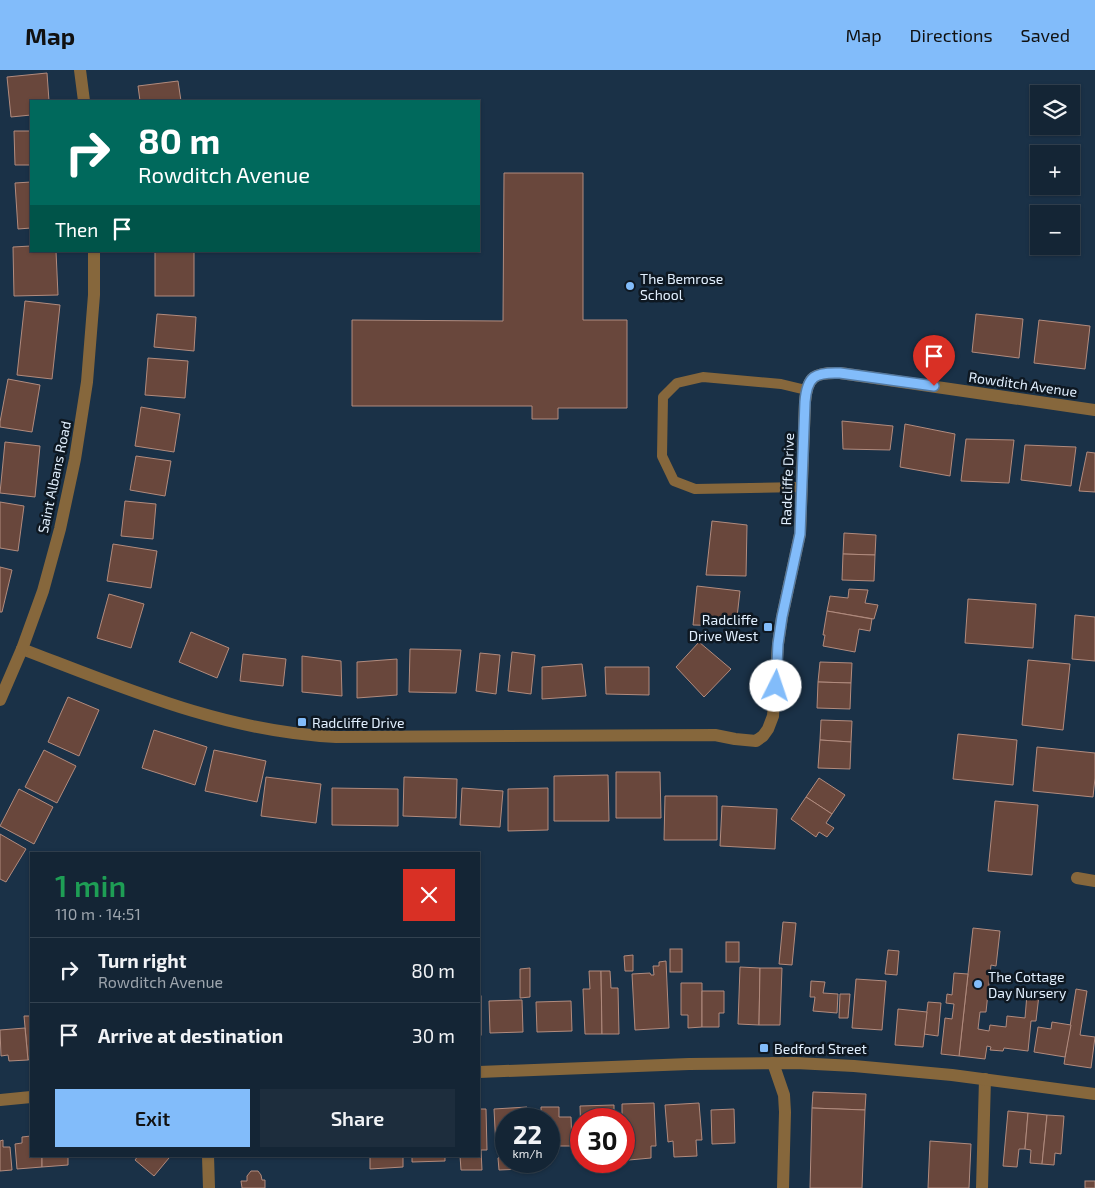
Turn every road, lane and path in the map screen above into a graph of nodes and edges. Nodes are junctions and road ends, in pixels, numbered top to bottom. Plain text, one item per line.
1 (80, 70) edge
2 (84, 100) edge
3 (94, 252) edge
4 (806, 390) junction
5 (1095, 410) edge
6 (802, 487) junction
7 (22, 649) junction
8 (0, 700) edge
9 (1077, 878) dead end
10 (1095, 880) edge
11 (774, 1062) junction
12 (480, 1072) edge
13 (985, 1079) junction
14 (1095, 1094) edge
15 (30, 1097) edge
16 (0, 1100) edge
17 (208, 1157) edge
18 (209, 1188) edge
19 (783, 1188) edge
20 (982, 1188) edge

1 - 2 street
3 - 7 street, Saint Albans Road
4 - 5 street, Rowditch Avenue
4 - 6 street, Radcliffe Drive
4 - 6 lane
6 - 7 street, Radcliffe Drive
7 - 8 street, Saint Albans Road
9 - 10 street
11 - 12 street
11 - 13 street
11 - 19 street
13 - 14 street
13 - 20 street
15 - 16 street
17 - 18 street

